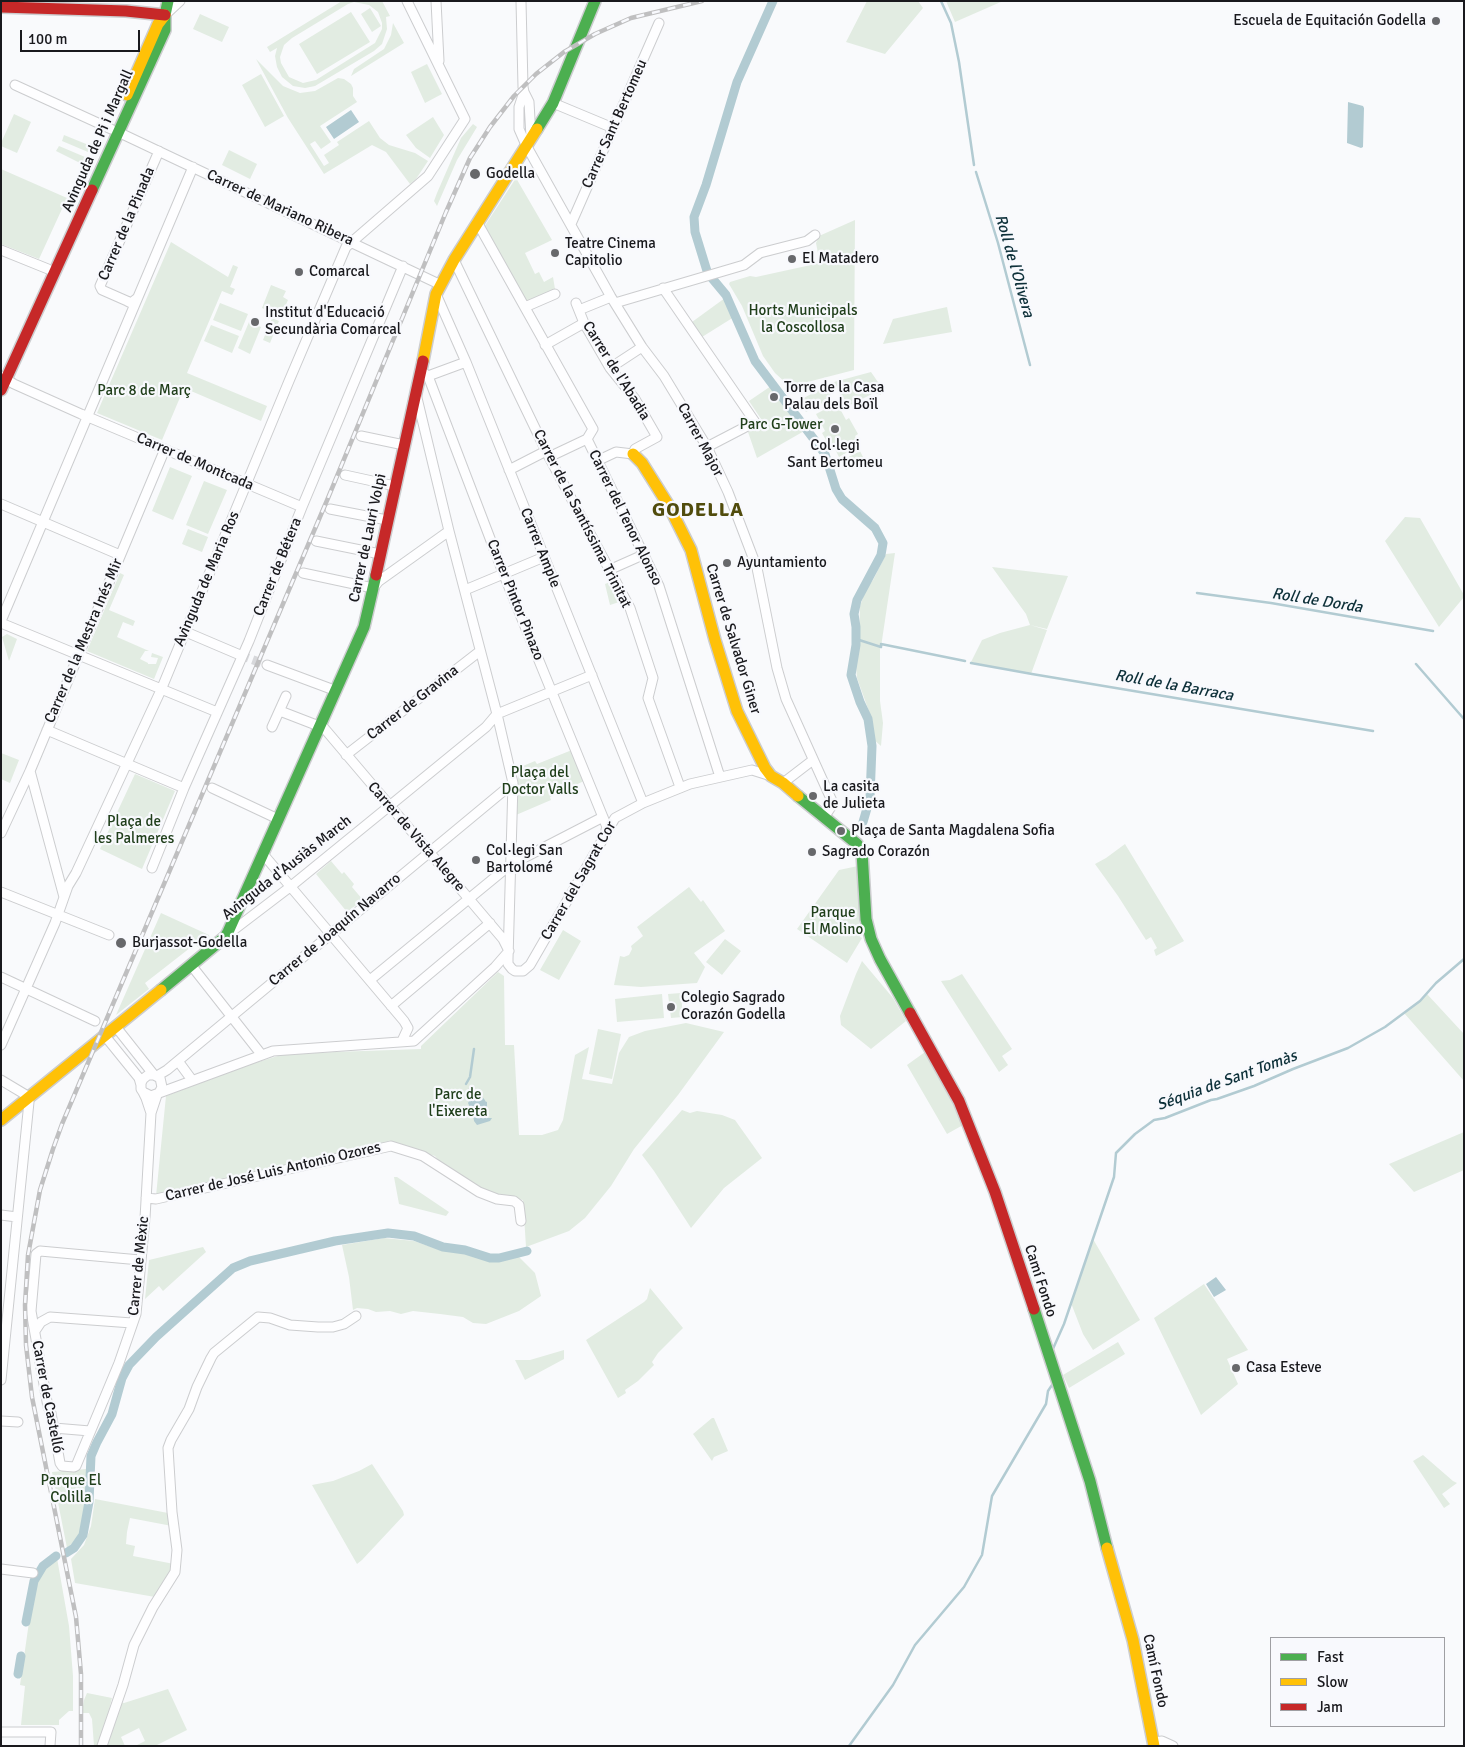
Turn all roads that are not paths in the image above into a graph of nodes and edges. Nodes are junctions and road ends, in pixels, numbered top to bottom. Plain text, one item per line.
1 (168, 1) edge
2 (180, 1) edge
3 (407, 1) edge
4 (436, 1) edge
5 (521, 1) edge
6 (595, 1) edge
7 (6, 5) edge
8 (164, 15) junction
9 (659, 23) dead end
10 (439, 65) junction
11 (15, 85) dead end
12 (553, 103) junction
13 (613, 128) junction
14 (114, 131) junction
15 (529, 141) junction
16 (159, 151) junction
17 (193, 167) junction
18 (477, 222) junction
19 (571, 224) junction
20 (814, 235) dead end
21 (351, 242) junction
22 (1, 250) edge
23 (454, 260) junction
24 (403, 266) junction
25 (48, 269) junction
26 (663, 288) junction
27 (439, 290) junction
28 (555, 294) dead end
29 (136, 299) junction
30 (613, 300) junction
31 (525, 307) junction
32 (584, 323) junction
33 (545, 345) junction
34 (642, 347) junction
35 (466, 362) junction
36 (610, 368) junction
37 (424, 373) junction
38 (3, 376) edge
39 (1, 390) edge
40 (416, 396) junction
41 (88, 417) junction
42 (361, 436) dead end
43 (587, 439) junction
44 (404, 446) junction
45 (707, 447) junction
46 (165, 449) junction
47 (548, 454) junction
48 (633, 454) junction
49 (598, 460) junction
50 (509, 470) junction
51 (345, 475) dead end
52 (247, 484) junction
53 (395, 486) junction
54 (1, 504) edge
55 (302, 507) junction
56 (330, 509) dead end
57 (387, 520) junction
58 (43, 523) junction
59 (449, 531) junction
60 (316, 541) dead end
61 (380, 554) junction
62 (644, 554) junction
63 (120, 555) junction
64 (544, 557) junction
65 (609, 570) junction
66 (303, 573) dead end
67 (504, 575) junction
68 (373, 588) junction
69 (465, 590) junction
70 (3, 625) edge
71 (186, 632) junction
72 (480, 651) junction
73 (78, 655) junction
74 (240, 655) tunnel mouth
75 (267, 666) tunnel mouth
76 (592, 675) junction
77 (161, 690) junction
78 (334, 690) junction
79 (552, 691) junction
80 (286, 696) dead end
81 (280, 711) junction
82 (217, 712) junction
83 (498, 714) junction
84 (320, 726) junction
85 (272, 727) dead end
86 (47, 730) junction
87 (346, 755) junction
88 (813, 760) junction
89 (128, 764) junction
90 (30, 771) junction
91 (720, 776) junction
92 (771, 776) junction
93 (513, 783) junction
94 (783, 783) junction
95 (680, 786) junction
96 (184, 788) junction
97 (212, 788) dead end
98 (20, 792) junction
99 (36, 793) junction
100 (643, 803) junction
101 (389, 806) junction
102 (826, 816) junction
103 (603, 818) junction
104 (278, 819) junction
105 (606, 830) junction
106 (1, 833) edge
107 (429, 851) junction
108 (263, 854) junction
109 (510, 865) junction
110 (152, 868) dead end
111 (58, 874) junction
112 (73, 878) junction
113 (290, 887) junction
114 (1, 892) edge
115 (64, 898) junction
116 (470, 899) junction
117 (57, 914) junction
118 (490, 923) junction
119 (329, 934) junction
120 (109, 935) dead end
121 (225, 937) junction
122 (509, 951) junction
123 (190, 965) junction
124 (1, 977) edge
125 (370, 980) junction
126 (26, 988) junction
127 (391, 1006) junction
128 (231, 1016) junction
129 (95, 1021) dead end
130 (116, 1026) junction
131 (105, 1036) junction
132 (402, 1041) junction
133 (1, 1045) edge
134 (261, 1054) junction
135 (178, 1061) junction
136 (156, 1075) junction
137 (1, 1080) edge
138 (192, 1080) junction
139 (142, 1088) junction
140 (158, 1094) junction
141 (28, 1098) junction
142 (151, 1113) junction
143 (1, 1120) edge
144 (146, 1198) junction
145 (1, 1215) edge
146 (17, 1217) junction
147 (521, 1221) dead end
148 (140, 1260) junction
149 (356, 1316) dead end
150 (132, 1323) junction
151 (35, 1331) junction
152 (1, 1380) edge
153 (1, 1421) edge
154 (18, 1422) dead end
155 (54, 1428) junction
156 (90, 1431) junction
157 (74, 1467) joint
158 (1, 1569) edge
159 (33, 1573) dead end
160 (1, 1732) edge
161 (1154, 1744) edge
162 (50, 1746) edge
163 (102, 1746) edge
164 (1174, 1746) edge

1 - 8 street, Avinguda de Pi i Margall
2 - 8 street
3 - 10 street
4 - 10 street
5 - 15 street
6 - 12 street, Carrer de Lauri Volpi
7 - 8 street
8 - 14 street, Avinguda de Pi i Margall
9 - 13 street, Carrer Sant Bertomeu
10 - 21 street, Avinguda de Maria Ros
11 - 14 street, Carrer de Mariano Ribera
12 - 13 street
12 - 15 street, Carrer de Lauri Volpi
13 - 19 street, Carrer Sant Bertomeu
14 - 16 street, Carrer de Mariano Ribera
14 - 25 street, Avinguda de Pi i Margall
14 - 38 street, Avinguda de Pi i Margall
15 - 18 street, Carrer de Lauri Volpi
15 - 19 street, Carrer Major
16 - 17 street, Carrer de Mariano Ribera
16 - 29 street, Carrer de la Pinada
17 - 21 street, Carrer de Mariano Ribera
17 - 29 street
18 - 23 street, Carrer de Lauri Volpi
18 - 31 street, Carrer del Tenor Alonso
19 - 30 street, Carrer Major
20 - 26 street
21 - 24 street, Carrer de Mariano Ribera
21 - 52 street, Avinguda de Maria Ros
22 - 25 street
23 - 27 street, Carrer de Lauri Volpi
23 - 47 street, Carrer de la Santíssima Trinitat
24 - 27 street, Carrer de Mariano Ribera
24 - 55 street, Carrer de Bétera
25 - 38 street, Avinguda de Pi i Margall
26 - 30 street
26 - 45 street
27 - 35 street, Carrer Ample
27 - 37 street, Carrer de Lauri Volpi
28 - 31 street
29 - 41 street
30 - 32 street, Carrer de l'Abadia
30 - 34 street, Carrer Major
31 - 33 street, Carrer del Tenor Alonso
32 - 33 street
32 - 36 street, Carrer de l'Abadia
33 - 43 street, Carrer del Tenor Alonso
34 - 36 street
34 - 45 street, Carrer Major
35 - 37 street
35 - 50 street, Carrer Ample
36 - 48 street, Carrer de l'Abadia
37 - 40 street, Carrer de Lauri Volpi
37 - 67 street, Carrer Pintor Pinazo
38 - 39 street, Avinguda de Pi i Margall
38 - 41 street, Carrer de Montcada
40 - 44 street, Carrer de Lauri Volpi
40 - 59 street
41 - 46 street, Carrer de Montcada
41 - 58 street
42 - 44 street
43 - 47 street
43 - 49 street, Carrer del Tenor Alonso
44 - 53 street, Carrer de Lauri Volpi
45 - 88 street, Carrer Major
46 - 52 street, Carrer de Montcada
46 - 63 street, Carrer de la Mestra Inés Mir
47 - 50 street
47 - 65 street, Carrer de la Santíssima Trinitat
48 - 49 street
48 - 92 street, Carrer de Salvador Giner
49 - 62 street, Carrer del Tenor Alonso
50 - 64 street, Carrer Ample
51 - 53 street
52 - 55 street, Carrer de Montcada
52 - 71 street, Avinguda de Maria Ros
53 - 57 street, Carrer de Lauri Volpi
54 - 58 street
55 - 82 street, Carrer de Bétera
56 - 57 street
57 - 61 street, Carrer de Lauri Volpi
58 - 63 street
58 - 70 street
59 - 68 street
59 - 69 street
60 - 61 street
61 - 68 street, Carrer de Lauri Volpi
62 - 65 street
62 - 91 street, Carrer del Tenor Alonso
63 - 73 street, Carrer de la Mestra Inés Mir
64 - 67 street
64 - 76 street, Carrer Ample
65 - 95 street, Carrer de la Santíssima Trinitat
66 - 68 street
67 - 69 street
67 - 79 street, Carrer Pintor Pinazo
68 - 78 street, Carrer de Lauri Volpi
69 - 72 street
70 - 73 street
71 - 74 street
71 - 77 street, Avinguda de Maria Ros
72 - 83 street
72 - 87 street, Carrer de Gravina
73 - 77 street
73 - 86 street, Carrer de la Mestra Inés Mir
75 - 78 street
76 - 79 street
76 - 100 street, Carrer Ample
77 - 82 street
77 - 89 street, Avinguda de Maria Ros
78 - 84 street, Carrer de Lauri Volpi
79 - 83 street
79 - 103 street, Carrer Pintor Pinazo
80 - 81 street
81 - 84 street
81 - 85 street
82 - 96 street, Carrer de Bétera
83 - 93 street
83 - 101 street, Avinguda d'Ausiàs March
84 - 87 street, Carrer de Vista Alegre
84 - 104 street, Carrer de Lauri Volpi
86 - 89 street
86 - 90 street, Carrer de la Mestra Inés Mir
87 - 101 street, Carrer de Vista Alegre
88 - 94 street
88 - 102 street, Carrer Major
89 - 96 street
89 - 112 street, Avinguda de Maria Ros
90 - 98 street, Carrer de la Mestra Inés Mir
90 - 99 street
91 - 92 street, Carrer del Sagrat Cor
91 - 95 street, Carrer del Sagrat Cor
92 - 94 street, Carrer de Salvador Giner
93 - 107 street, Carrer de Joaquín Navarro
93 - 109 street
94 - 102 street, Carrer de Salvador Giner
95 - 100 street, Carrer del Sagrat Cor
96 - 110 street, Carrer de Bétera
97 - 104 street
98 - 99 street
98 - 106 street, Carrer de la Mestra Inés Mir
99 - 111 street
100 - 105 street, Carrer del Sagrat Cor
101 - 107 street, Carrer de Vista Alegre
101 - 113 street, Avinguda d'Ausiàs March
102 - 161 street, Camí Fondo
103 - 105 street, Carrer Pintor Pinazo
103 - 109 street
104 - 108 street, Carrer de Lauri Volpi
105 - 122 street, Carrer del Sagrat Cor
107 - 116 street, Carrer de Vista Alegre
107 - 119 street, Carrer de Joaquín Navarro
108 - 113 street
108 - 121 street, Carrer de Lauri Volpi
109 - 116 street
109 - 122 street
111 - 112 street
111 - 115 street
112 - 115 street, Avinguda de Maria Ros
113 - 119 street
113 - 121 street, Avinguda d'Ausiàs March
114 - 117 street
115 - 117 street, Avinguda de Maria Ros
116 - 118 street, Carrer de Vista Alegre
116 - 125 street
117 - 120 street
117 - 126 street, Avinguda de Maria Ros
118 - 122 street, Carrer de Vista Alegre
118 - 127 street
119 - 125 street
119 - 128 street, Carrer de Joaquín Navarro
121 - 123 street, Avinguda d'Ausiàs March
122 - 132 street
123 - 128 street
123 - 130 street, Avinguda d'Ausiàs March
124 - 126 street
125 - 127 street
126 - 129 street
126 - 133 street, Avinguda de Maria Ros
127 - 132 street
128 - 134 street
128 - 135 street, Carrer de Joaquín Navarro
130 - 131 street, Avinguda d'Ausiàs March
130 - 136 street
131 - 139 street, Carrer de Mèxic
131 - 141 street, Avinguda d'Ausiàs March
132 - 134 street
134 - 138 street
135 - 136 street, Carrer de Joaquín Navarro
135 - 138 street
136 - 139 street
136 - 140 street
137 - 141 street
138 - 140 street
139 - 140 street
139 - 142 street, Carrer de Mèxic
140 - 142 street, Carrer de Mèxic
141 - 143 street, Avinguda d'Ausiàs March
141 - 146 street
142 - 144 street, Carrer de Mèxic
144 - 147 street, Carrer de José Luis Antonio Ozores
144 - 148 street, Carrer de Mèxic
145 - 146 street
146 - 152 street
148 - 150 street, Carrer de Mèxic
148 - 151 street, Carrer de Castelló
149 - 163 street
150 - 151 street
150 - 156 street, Carrer de Mèxic
151 - 155 street, Carrer de Castelló
153 - 154 street
155 - 156 street
155 - 157 street, Carrer de Castelló
156 - 157 street, Carrer de Mèxic
158 - 159 street
160 - 162 street
161 - 164 street

